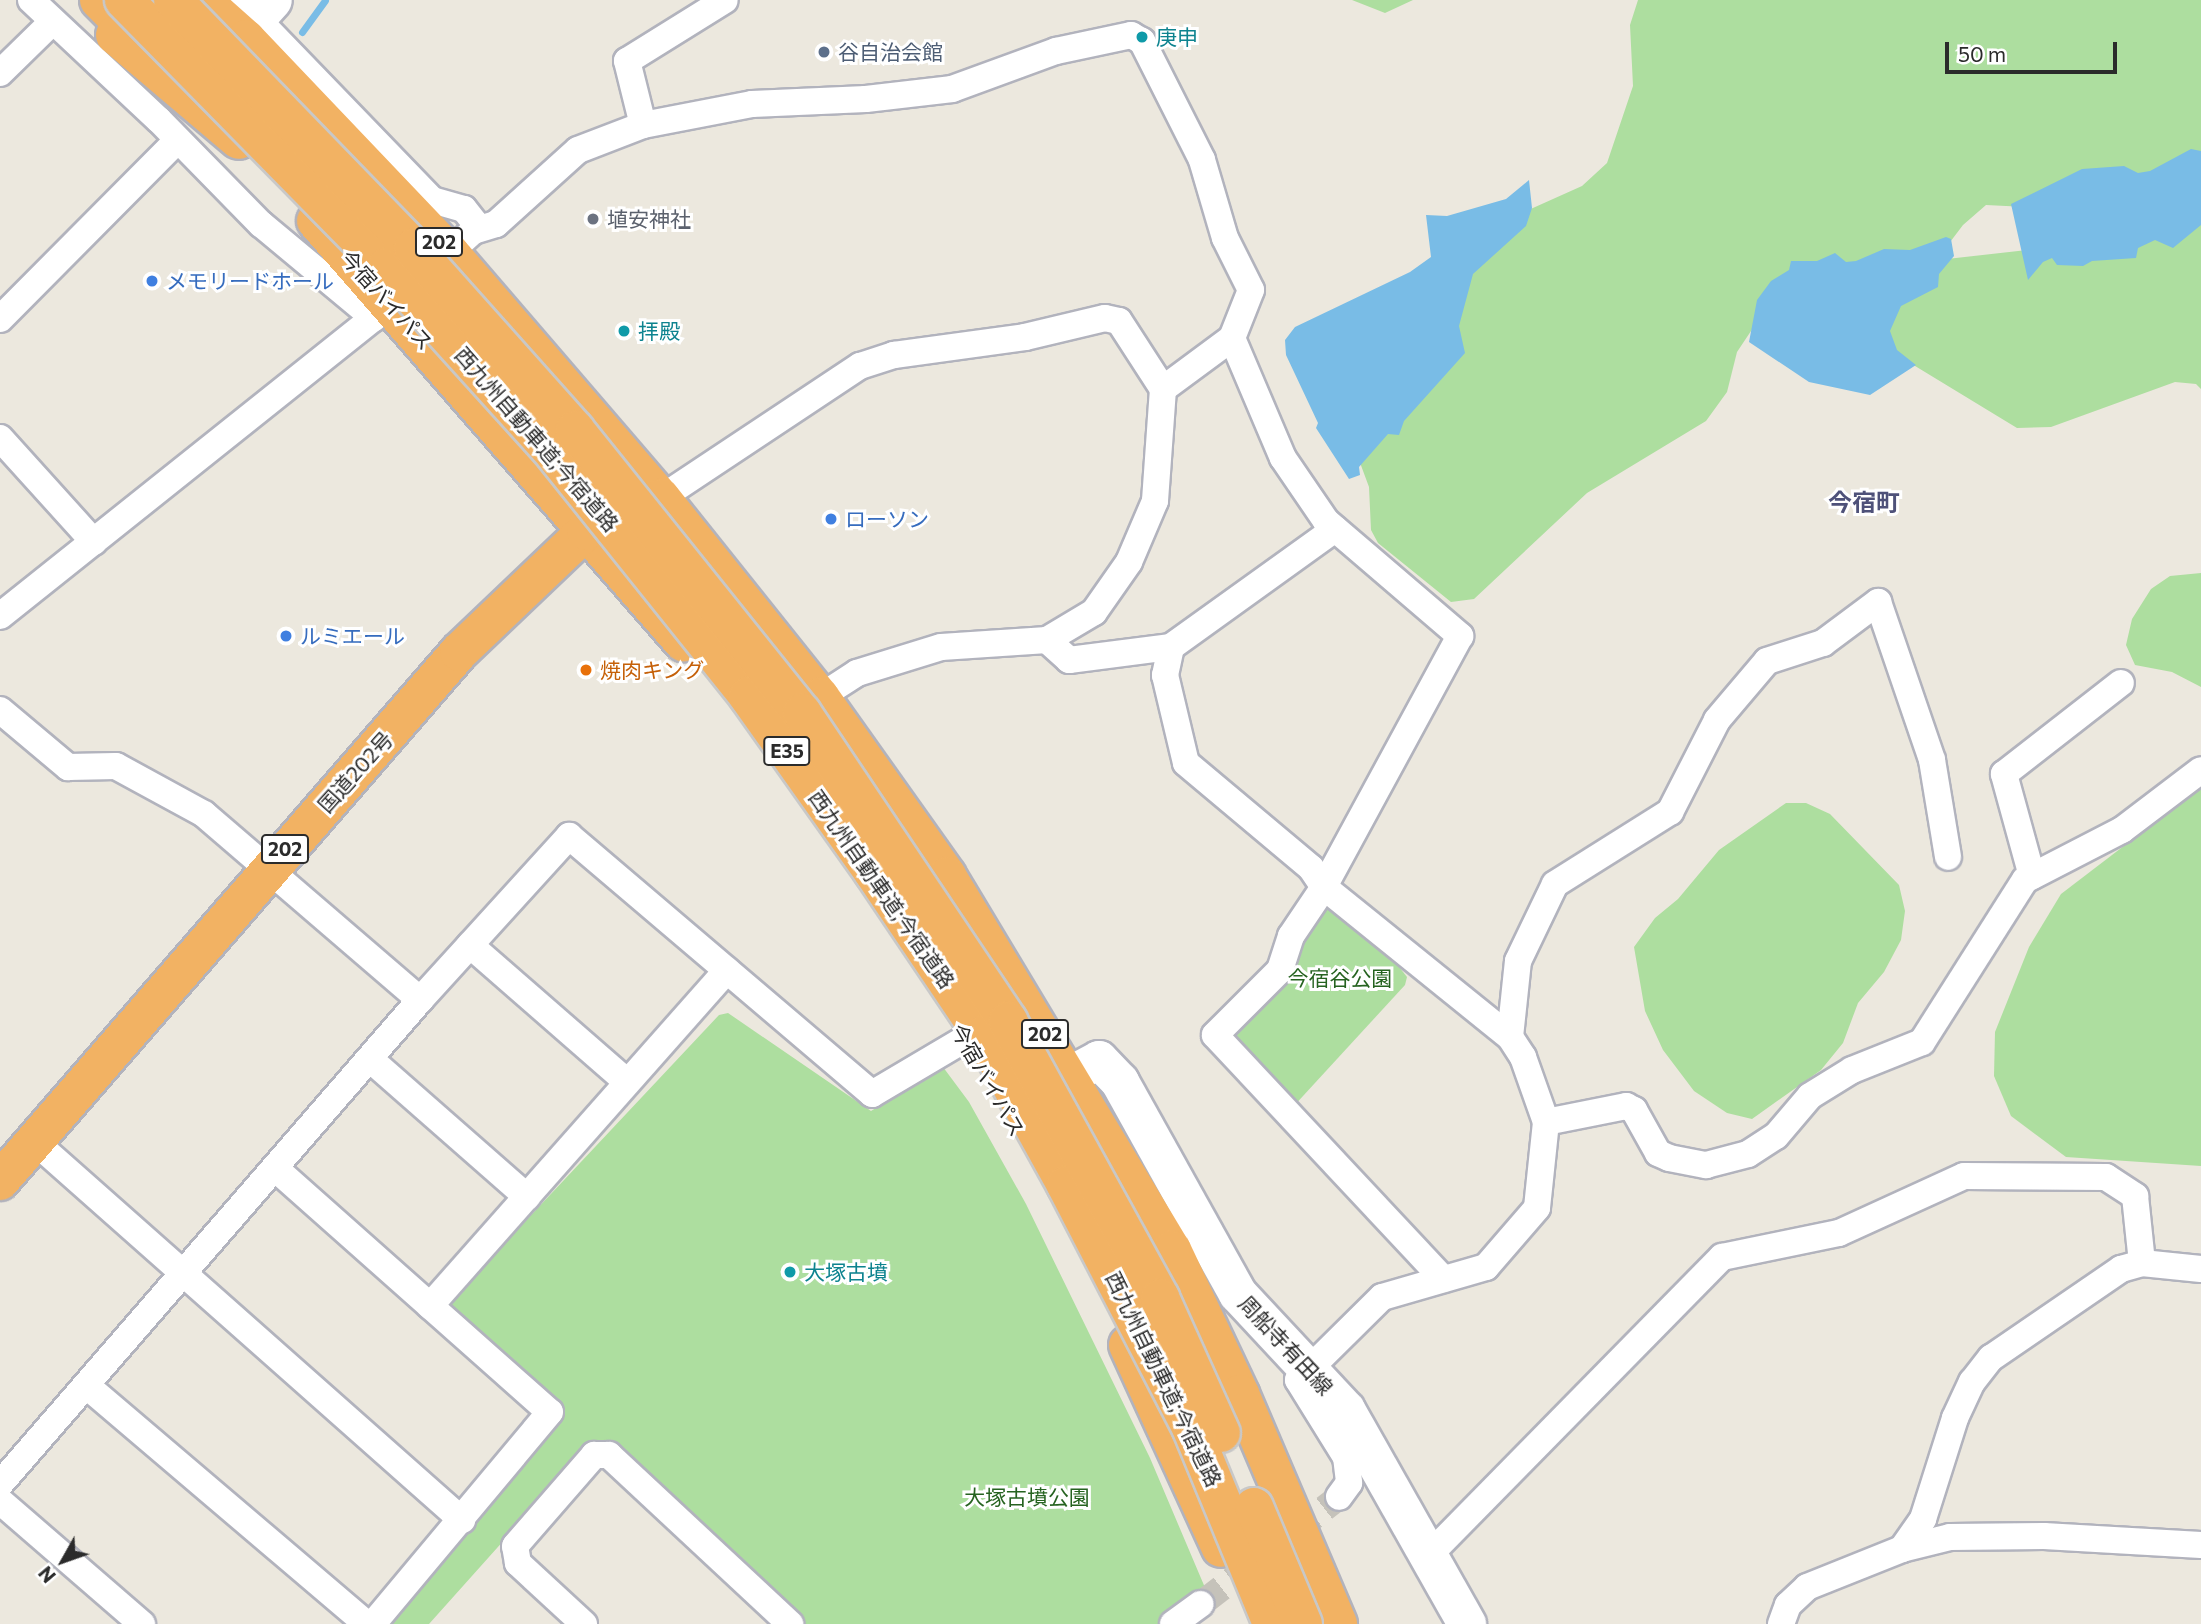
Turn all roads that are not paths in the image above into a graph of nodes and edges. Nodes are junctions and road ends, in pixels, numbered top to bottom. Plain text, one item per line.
1 (31, 0) edge
2 (99, 0) edge
3 (124, 0) edge
4 (173, 0) edge
5 (202, 0) edge
6 (208, 0) edge
7 (725, 0) edge
8 (63, 11) edge
9 (253, 14) edge
10 (0, 73) edge
11 (643, 125) junction
12 (178, 140) junction
13 (239, 140) junction
14 (461, 242) junction
15 (383, 311) junction
16 (0, 319) edge
17 (1232, 338) junction
18 (1163, 389) junction
19 (0, 438) edge
20 (661, 498) junction
21 (1335, 529) junction
22 (586, 531) junction
23 (94, 542) junction
24 (0, 616) edge
25 (1047, 640) junction
26 (1171, 647) junction
27 (2120, 683) dead end
28 (820, 697) junction
29 (0, 710) edge
30 (2201, 770) edge
31 (1948, 857) dead end
32 (270, 866) junction
33 (2032, 876) junction
34 (1324, 887) junction
35 (470, 945) junction
36 (727, 970) junction
37 (420, 1000) junction
38 (1510, 1037) junction
39 (965, 1039) junction
40 (370, 1059) junction
41 (1069, 1076) junction
42 (626, 1081) junction
43 (1546, 1122) junction
44 (34, 1141) junction
45 (276, 1169) junction
46 (0, 1181) edge
47 (527, 1196) junction
48 (2142, 1263) junction
49 (2201, 1269) edge
50 (183, 1278) junction
51 (1443, 1279) junction
52 (430, 1306) junction
53 (1309, 1367) junction
54 (87, 1386) junction
55 (0, 1484) edge
56 (1339, 1497) tunnel mouth
57 (0, 1501) edge
58 (462, 1520) junction
59 (2201, 1545) edge
60 (1902, 1549) junction
61 (1429, 1555) junction
62 (1201, 1604) tunnel mouth
63 (142, 1624) edge
64 (367, 1624) edge
65 (373, 1624) edge
66 (584, 1624) edge
67 (790, 1624) edge
68 (1173, 1624) edge
69 (1252, 1624) edge
70 (1272, 1624) edge
71 (1303, 1624) edge
72 (1338, 1624) edge
73 (1467, 1624) edge
74 (1781, 1624) edge

1 - 8 street
2 - 13 highway, 今宿バイパス
3 - 70 highway, 西九州自動車道;今宿道路 / E35, bridge
4 - 71 highway, 西九州自動車道;今宿道路 / E35, bridge
5 - 9 highway, 202
6 - 9 highway
7 - 11 street
8 - 10 street
8 - 12 street
8 - 13 highway
9 - 14 highway, 202
11 - 14 street
11 - 17 street
12 - 15 street
12 - 16 street
13 - 15 highway, 今宿バイパス
14 - 15 street
14 - 20 highway, 202
15 - 22 highway, 今宿バイパス
15 - 23 street
17 - 18 street
17 - 21 street
18 - 20 street
18 - 25 street
19 - 23 street
20 - 22 highway, 国道202号 / 202
20 - 28 highway, 202
21 - 26 street
21 - 34 street
22 - 32 highway, 国道202号 / 202
22 - 39 highway, 今宿バイパス
23 - 24 street
25 - 26 street
25 - 28 street
26 - 34 street
27 - 33 street
28 - 41 highway, 202
29 - 32 street
30 - 33 street
31 - 38 street
32 - 37 street
32 - 44 highway, 国道202号 / 202
33 - 43 street
34 - 38 street
34 - 51 street
35 - 36 street
35 - 37 street
35 - 42 street
36 - 39 street
36 - 42 street
37 - 40 street
38 - 43 street
39 - 69 highway, 今宿バイパス
40 - 45 street
40 - 47 street
41 - 53 main road, 周船寺有田線
41 - 72 highway, 202
42 - 47 street
43 - 51 street
44 - 46 highway, 国道202号 / 202
44 - 50 street
45 - 50 street
45 - 52 street
47 - 52 street
48 - 49 street
48 - 60 street
48 - 61 street
50 - 54 street
50 - 58 street
51 - 53 street
52 - 58 street
53 - 56 street
53 - 61 main road, 周船寺有田線
54 - 55 street
54 - 64 street
57 - 63 street
58 - 65 street
59 - 60 street
60 - 74 street
61 - 73 main road, 周船寺有田線
62 - 68 street
66 - 67 street

